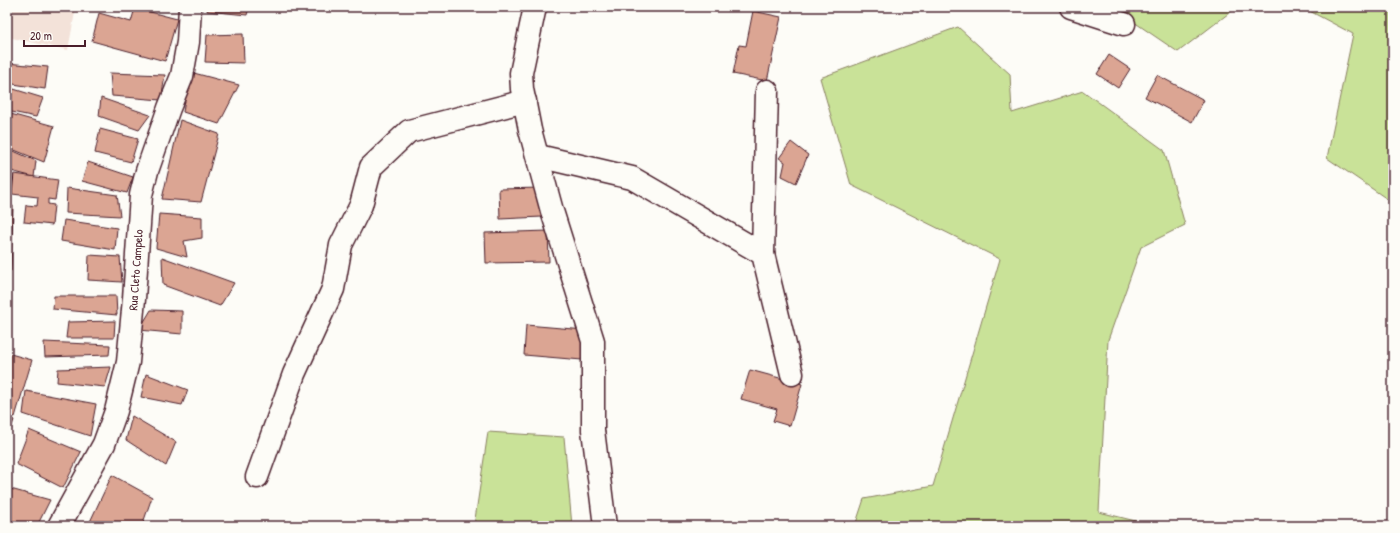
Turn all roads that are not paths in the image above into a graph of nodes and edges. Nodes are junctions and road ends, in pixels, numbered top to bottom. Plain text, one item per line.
1 (190, 7) edge
2 (535, 7) edge
3 (1071, 7) edge
4 (1124, 24) dead end
5 (767, 91) dead end
6 (525, 102) junction
7 (538, 156) junction
8 (763, 254) junction
9 (792, 374) dead end
10 (257, 477) dead end
11 (59, 526) edge
12 (605, 526) edge

1 - 11 street, Rua Cleto Campelo
2 - 6 street
3 - 4 street
5 - 8 street
6 - 7 street
6 - 10 street
7 - 8 street
7 - 12 street
8 - 9 street

